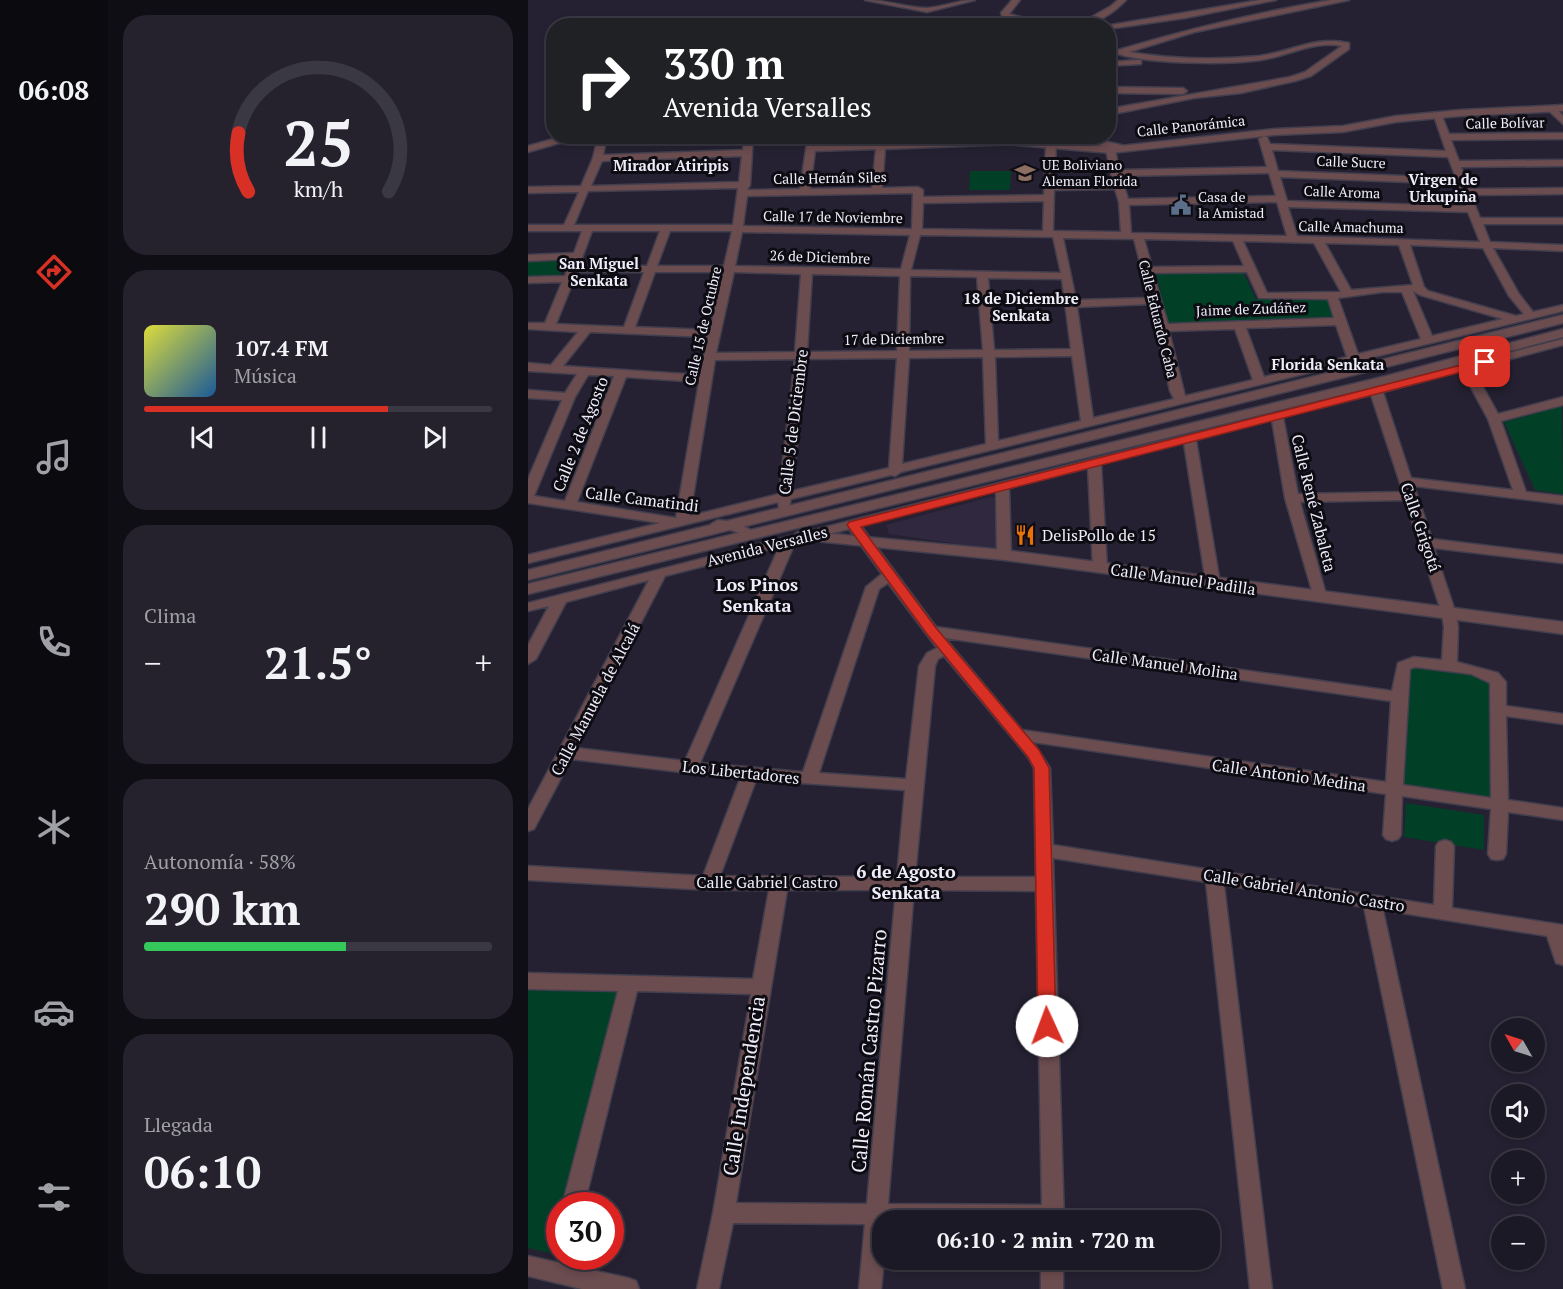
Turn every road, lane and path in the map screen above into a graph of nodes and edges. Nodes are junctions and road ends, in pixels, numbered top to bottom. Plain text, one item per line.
1 (869, 0) edge
2 (971, 0) edge
3 (1016, 0) edge
4 (1122, 0) edge
5 (1240, 0) edge
6 (1272, 0) edge
7 (1345, 0) edge
8 (1253, 5) junction
9 (1019, 18) edge
10 (1095, 18) edge
11 (1116, 26) edge
12 (1150, 57) junction
13 (1116, 64) edge
14 (1116, 90) edge
15 (1215, 93) junction
16 (1557, 109) edge
17 (1116, 111) edge
18 (1438, 116) junction
19 (1563, 121) edge
20 (1263, 133) junction
21 (1563, 136) edge
22 (1447, 137) junction
23 (548, 144) edge
24 (601, 144) edge
25 (749, 144) edge
26 (812, 144) edge
27 (930, 144) edge
28 (1044, 144) edge
29 (1105, 144) edge
30 (881, 145) junction
31 (1051, 145) junction
32 (1267, 147) junction
33 (812, 148) junction
34 (1123, 148) junction
35 (528, 149) edge
36 (1111, 150) junction
37 (748, 153) junction
38 (598, 158) junction
39 (1455, 159) junction
40 (1563, 163) edge
41 (1274, 172) junction
42 (1115, 173) junction
43 (1462, 181) junction
44 (1120, 186) junction
45 (1051, 187) junction
46 (584, 189) junction
47 (744, 189) junction
48 (528, 190) edge
49 (877, 190) junction
50 (805, 191) junction
51 (1563, 191) edge
52 (1466, 192) junction
53 (918, 195) junction
54 (1050, 198) junction
55 (1283, 201) junction
56 (1124, 202) junction
57 (1472, 209) junction
58 (1476, 221) junction
59 (1563, 221) edge
60 (588, 227) junction
61 (666, 227) junction
62 (528, 228) edge
63 (568, 228) junction
64 (738, 228) junction
65 (915, 232) junction
66 (1052, 234) junction
67 (1126, 235) junction
68 (1138, 236) junction
69 (1237, 238) junction
70 (1293, 240) junction
71 (1318, 240) junction
72 (1403, 241) junction
73 (1486, 244) junction
74 (1563, 248) edge
75 (577, 256) junction
76 (528, 258) edge
77 (650, 269) junction
78 (731, 269) junction
79 (1250, 269) junction
80 (1146, 270) junction
81 (807, 272) junction
82 (571, 274) junction
83 (905, 274) junction
84 (982, 274) junction
85 (1066, 276) junction
86 (528, 280) edge
87 (1406, 288) junction
88 (1419, 288) junction
89 (1347, 293) junction
90 (1332, 296) junction
91 (1155, 302) junction
92 (1070, 304) junction
93 (1563, 308) edge
94 (1531, 316) junction
95 (1563, 319) edge
96 (1517, 320) junction
97 (1341, 321) junction
98 (1239, 324) junction
99 (528, 326) edge
100 (549, 327) junction
101 (587, 328) junction
102 (1163, 328) junction
103 (628, 329) junction
104 (1563, 333) edge
105 (716, 334) junction
106 (1428, 341) junction
107 (1563, 342) edge
108 (1077, 352) junction
109 (988, 353) junction
110 (903, 354) junction
111 (801, 355) junction
112 (711, 357) junction
113 (1354, 360) junction
114 (528, 367) edge
115 (1466, 367) junction
116 (554, 369) junction
117 (584, 372) junction
118 (621, 374) junction
119 (705, 379) junction
120 (1260, 382) junction
121 (1376, 390) junction
122 (528, 394) edge
123 (569, 397) junction
124 (1563, 401) edge
125 (1182, 402) junction
126 (1277, 416) junction
127 (1494, 419) junction
128 (1088, 425) junction
129 (1190, 439) junction
130 (992, 448) junction
131 (1094, 463) junction
132 (895, 472) junction
133 (1405, 481) junction
134 (1002, 485) junction
135 (1521, 495) junction
136 (1410, 496) junction
137 (528, 497) edge
138 (1292, 498) junction
139 (1563, 500) edge
140 (569, 506) junction
141 (682, 522) junction
142 (789, 522) junction
143 (730, 525) junction
144 (853, 525) junction
145 (750, 533) junction
146 (864, 542) junction
147 (1428, 543) junction
148 (1004, 555) junction
149 (528, 559) edge
150 (1563, 559) edge
151 (1100, 568) junction
152 (660, 573) junction
153 (528, 575) edge
154 (890, 576) junction
155 (1213, 584) junction
156 (528, 589) edge
157 (561, 598) junction
158 (1320, 598) junction
159 (528, 607) edge
160 (1449, 614) junction
161 (1563, 628) edge
162 (931, 631) junction
163 (947, 649) junction
164 (528, 659) edge
165 (1449, 666) junction
166 (1399, 697) junction
167 (1498, 710) junction
168 (1563, 719) edge
169 (1016, 734) junction
170 (568, 753) junction
171 (690, 767) junction
172 (750, 774) junction
173 (809, 778) junction
174 (914, 785) junction
175 (1394, 790) junction
176 (1500, 805) junction
177 (1563, 814) edge
178 (528, 825) edge
179 (1392, 835) dead end
180 (1445, 846) dead end
181 (1044, 850) junction
182 (1497, 854) dead end
183 (528, 873) edge
184 (1214, 876) junction
185 (906, 882) junction
186 (709, 883) junction
187 (779, 883) junction
188 (1043, 884) junction
189 (1372, 900) junction
190 (1443, 913) junction
191 (1559, 931) edge
192 (1563, 958) edge
193 (528, 981) edge
194 (630, 983) junction
195 (760, 987) junction
196 (577, 1192) edge
197 (878, 1210) edge
198 (1053, 1210) edge
199 (724, 1213) junction
200 (872, 1213) edge
201 (546, 1265) edge
202 (528, 1266) edge
203 (576, 1270) edge
204 (872, 1270) edge
205 (1052, 1270) edge
206 (628, 1289) edge
207 (708, 1289) edge
208 (870, 1289) edge
209 (1052, 1289) edge
210 (1261, 1289) edge
211 (1454, 1289) edge

1 - 2 street
3 - 9 street
4 - 10 street
5 - 8 street
6 - 8 street
7 - 12 street
8 - 11 street
12 - 13 street
12 - 15 street
14 - 15 street
15 - 17 street
16 - 18 street, Calle Panorámica
16 - 19 street
18 - 20 street, Calle Panorámica
18 - 22 street
20 - 32 street
20 - 34 street, Calle Panorámica
21 - 22 street, Calle Bolívar
22 - 39 street
23 - 35 street
24 - 38 street
25 - 37 street, Calle 15 de Octubre
26 - 33 street
27 - 30 street
28 - 31 street, Calle Panorámica
29 - 34 street
30 - 33 street
30 - 49 street
31 - 36 street, Calle Panorámica
31 - 45 street
32 - 39 street
32 - 41 street
33 - 50 street
34 - 36 street, Calle Panorámica
36 - 42 street
37 - 38 street
37 - 47 street, Calle 15 de Octubre
38 - 46 street
39 - 40 street
39 - 43 street
41 - 42 street, Calle Sucre
41 - 43 street, Calle Sucre
41 - 55 street
42 - 44 street
43 - 52 street
44 - 45 street
44 - 56 street
45 - 54 street
46 - 47 street, Calle Hernán Siles
46 - 48 street, Calle Hernán Siles
46 - 63 street
47 - 50 street, Calle Hernán Siles
47 - 64 street, Calle 15 de Octubre
49 - 50 street, Calle Hernán Siles
49 - 53 street, Calle Hernán Siles
51 - 52 street
52 - 57 street
53 - 54 street, Calle Hernán Siles
53 - 65 street
54 - 66 street
55 - 56 street, Calle Aroma
55 - 57 street, Calle Aroma
55 - 70 street
56 - 67 street
57 - 58 street
58 - 59 street
58 - 73 street
60 - 61 street, Calle 17 de Noviembre
60 - 63 street, Calle 17 de Noviembre
60 - 75 street
61 - 64 street, Calle 17 de Noviembre
61 - 77 street
62 - 63 street, Calle 17 de Noviembre
64 - 65 street, Calle 17 de Noviembre
64 - 78 street, Calle 15 de Octubre
65 - 66 street, Calle 17 de Noviembre
65 - 83 street
66 - 67 street, Calle 17 de Noviembre
66 - 85 street
67 - 68 street, Calle 17 de Noviembre
68 - 69 street, Calle Amachuma
68 - 80 street, Calle Eduardo Caba
69 - 70 street, Calle Amachuma
69 - 79 street
70 - 71 street, Calle Amachuma
71 - 72 street, Calle Amachuma
71 - 89 street
72 - 73 street, Calle Amachuma
72 - 88 street
73 - 74 street, Calle Amachuma
73 - 94 street
75 - 76 street
75 - 82 street
77 - 78 street, 26 de Diciembre
77 - 82 street, 26 de Diciembre
77 - 103 street
78 - 81 street, 26 de Diciembre
78 - 105 street, Calle 15 de Octubre
79 - 80 street
79 - 90 street
80 - 91 street, Calle Eduardo Caba
81 - 83 street, 26 de Diciembre
81 - 111 street, Calle 5 de Diciembre
82 - 86 street, 26 de Diciembre
82 - 100 street
83 - 84 street, 26 de Diciembre
83 - 110 street
84 - 85 street, 26 de Diciembre
84 - 109 street
85 - 92 street
87 - 88 street
87 - 89 street
87 - 106 street
88 - 96 street
89 - 90 street
90 - 97 street
91 - 92 street
91 - 102 street, Calle Eduardo Caba
92 - 108 street
93 - 94 street, Avenida Versalles
94 - 96 street, Avenida Versalles
95 - 142 street, Avenida Versalles
96 - 106 street, Avenida Versalles
97 - 98 street, Jaime de Zudáñez
97 - 113 street
98 - 102 street, Jaime de Zudáñez
98 - 120 street
99 - 100 street
100 - 101 street
101 - 103 street
101 - 116 street
102 - 125 street, Calle Eduardo Caba
103 - 105 street
104 - 142 street, Avenida Versalles
105 - 112 street, Calle 15 de Octubre
106 - 113 street, Avenida Versalles
107 - 115 street, Avenida Versalles
108 - 109 street, 17 de Diciembre
108 - 128 street
109 - 110 street, 17 de Diciembre
109 - 130 street
110 - 111 street, 17 de Diciembre
110 - 132 street
111 - 112 street, 17 de Diciembre
111 - 142 street, Calle 5 de Diciembre
112 - 119 street, Calle 15 de Octubre
113 - 120 street, Avenida Versalles
114 - 116 street
115 - 121 street, Avenida Versalles
115 - 127 street
116 - 117 street
117 - 118 street
117 - 123 street
118 - 119 street
118 - 140 street, Calle 2 de Agosto
119 - 141 street, Calle 15 de Octubre
120 - 125 street, Avenida Versalles
121 - 126 street, Avenida Versalles
121 - 133 street, Calle Grigotá
122 - 123 street
123 - 137 street
124 - 127 street
125 - 128 street, Avenida Versalles
126 - 129 street, Avenida Versalles
126 - 138 street, Calle René Zabaleta
127 - 135 street
128 - 130 street, Avenida Versalles
129 - 131 street, Avenida Versalles
129 - 155 street
130 - 132 street, Avenida Versalles
131 - 134 street, Avenida Versalles
131 - 151 street
132 - 142 street, Avenida Versalles
133 - 135 street
133 - 136 street, Calle Grigotá
134 - 144 street, Avenida Versalles
134 - 148 street
135 - 139 street
136 - 138 street
136 - 147 street, Calle Grigotá
137 - 140 street, Calle Camatindi
138 - 158 street, Calle René Zabaleta
140 - 141 street, Calle Camatindi
141 - 142 street, Avenida Versalles
141 - 143 street, Calle Camatindi
141 - 149 street, Avenida Versalles
142 - 143 street, Avenida Versalles
142 - 144 street, Avenida Versalles
142 - 145 street, Avenida Versalles
142 - 146 street, Calle Manuel Padilla
142 - 152 street, Avenida Versalles
142 - 171 street, Calle 5 de Diciembre
143 - 145 street, Calle Camatindi
143 - 153 street, Avenida Versalles
144 - 146 street
145 - 156 street, Avenida Versalles
146 - 148 street, Calle Manuel Padilla
146 - 154 street
147 - 150 street
147 - 160 street, Calle Grigotá
148 - 151 street, Calle Manuel Padilla
151 - 155 street, Calle Manuel Padilla
152 - 157 street, Avenida Versalles
152 - 170 street, Calle Manuela de Alcalá
154 - 162 street
154 - 173 street
155 - 158 street, Calle Manuel Padilla
157 - 159 street, Avenida Versalles
157 - 164 street
158 - 160 street, Calle Manuel Padilla
160 - 161 street, Calle Manuel Padilla
160 - 165 street, Calle Grigotá
162 - 163 street
162 - 166 street, Calle Manuel Molina
163 - 169 street
163 - 174 street, Calle Román Castro Pizarro
165 - 166 street
165 - 167 street
166 - 175 street
167 - 168 street
167 - 176 street
169 - 175 street, Calle Antonio Medina
169 - 181 street
170 - 171 street, Los Libertadores
170 - 178 street, Calle Manuela de Alcalá
171 - 172 street, Los Libertadores
172 - 173 street, Los Libertadores
172 - 186 street
173 - 174 street, Los Libertadores
174 - 185 street, Calle Román Castro Pizarro
175 - 176 street, Calle Antonio Medina
175 - 179 street
176 - 177 street, Calle Antonio Medina
176 - 182 street
180 - 190 street
181 - 184 street, Calle Gabriel Antonio Castro
181 - 188 street
183 - 186 street, Calle Gabriel Castro
184 - 189 street, Calle Gabriel Antonio Castro
184 - 210 street
185 - 187 street, Calle Gabriel Castro
185 - 188 street, Calle Gabriel Castro
185 - 197 street, Calle Román Castro Pizarro
186 - 187 street, Calle Gabriel Castro
187 - 195 street, Calle Independencia
188 - 198 street
189 - 190 street, Calle Gabriel Antonio Castro
189 - 211 street
190 - 191 street, Calle Gabriel Antonio Castro
191 - 192 street
193 - 194 street
194 - 195 street
194 - 196 street
195 - 199 street, Calle Independencia
199 - 200 street
199 - 207 street, Calle Independencia
201 - 202 street
203 - 206 street
204 - 208 street, Calle Román Castro Pizarro
205 - 209 street

